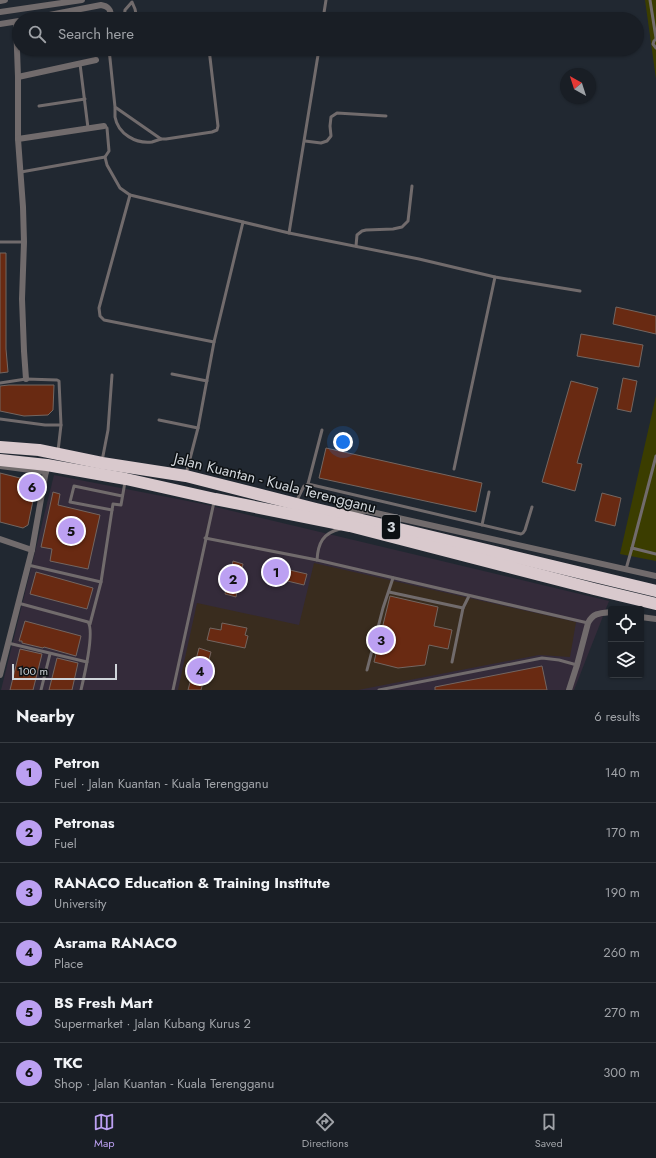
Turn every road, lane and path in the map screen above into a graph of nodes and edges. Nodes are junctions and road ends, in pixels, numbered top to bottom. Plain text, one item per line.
1 (5, 0) edge
2 (82, 0) edge
3 (326, 0) edge
4 (650, 0) edge
5 (0, 1) edge
6 (132, 1) edge
7 (41, 3) edge
8 (0, 12) edge
9 (65, 12) edge
10 (111, 12) edge
11 (125, 12) edge
12 (136, 12) edge
13 (324, 12) edge
14 (12, 22) edge
15 (0, 24) edge
16 (656, 38) edge
17 (656, 48) edge
18 (18, 56) edge
19 (110, 56) edge
20 (210, 56) edge
21 (318, 56) edge
22 (96, 60) dead end
23 (80, 64) junction
24 (18, 76) junction
25 (85, 99) junction
26 (40, 106) dead end
27 (115, 107) junction
28 (386, 116) dead end
29 (104, 126) joint
30 (88, 128) junction
31 (18, 139) junction
32 (161, 139) junction
33 (305, 141) junction
34 (105, 157) junction
35 (21, 172) junction
36 (412, 186) dead end
37 (130, 196) junction
38 (243, 222) junction
39 (289, 233) junction
40 (0, 242) edge
41 (24, 242) junction
42 (356, 246) junction
43 (496, 277) junction
44 (580, 291) dead end
45 (214, 342) junction
46 (172, 374) dead end
47 (112, 375) dead end
48 (26, 379) junction
49 (206, 381) junction
50 (0, 383) edge
51 (0, 419) edge
52 (159, 420) dead end
53 (61, 425) junction
54 (198, 428) junction
55 (322, 430) dead end
56 (2, 446) edge
57 (58, 453) junction
58 (656, 456) edge
59 (0, 460) edge
60 (102, 463) junction
61 (0, 466) edge
62 (47, 469) junction
63 (454, 469) dead end
64 (126, 479) junction
65 (184, 484) junction
66 (308, 484) junction
67 (489, 492) dead end
68 (122, 496) junction
69 (215, 499) junction
70 (296, 503) junction
71 (532, 507) dead end
72 (316, 509) junction
73 (112, 510) junction
74 (482, 525) junction
75 (350, 526) junction
76 (205, 538) junction
77 (0, 539) edge
78 (632, 548) junction
79 (32, 550) junction
80 (656, 554) edge
81 (317, 560) junction
82 (28, 566) junction
83 (626, 569) junction
84 (656, 576) edge
85 (393, 578) junction
86 (101, 582) junction
87 (656, 591) edge
88 (389, 592) junction
89 (469, 596) junction
90 (18, 603) junction
91 (656, 604) edge
92 (463, 608) junction
93 (608, 613) edge
94 (644, 617) edge
95 (656, 619) edge
96 (588, 623) junction
97 (90, 624) junction
98 (8, 643) junction
99 (50, 654) junction
100 (87, 662) junction
101 (452, 662) dead end
102 (577, 665) junction
103 (367, 670) dead end
104 (0, 675) edge
105 (41, 690) edge
106 (81, 690) edge
107 (173, 690) edge
108 (379, 690) edge
109 (569, 690) edge

1 - 5 street
2 - 7 street
3 - 13 lane
4 - 16 lane
6 - 11 lane
6 - 12 lane
7 - 8 street
9 - 10 street
14 - 15 street
16 - 17 lane
18 - 24 street
19 - 27 lane
20 - 32 lane
21 - 33 lane
22 - 23 street
23 - 24 street
23 - 25 lane
24 - 31 street
25 - 26 lane
25 - 30 lane
27 - 32 lane
27 - 32 lane
28 - 33 lane
29 - 30 street
29 - 34 lane
30 - 31 street
31 - 35 street
33 - 39 lane
34 - 35 lane
34 - 37 lane
35 - 41 street
36 - 42 lane
37 - 38 lane
37 - 45 lane
38 - 39 lane
38 - 45 lane
39 - 42 lane
40 - 41 lane
41 - 48 street
42 - 43 lane
43 - 44 lane
43 - 63 lane
45 - 49 lane
46 - 49 lane
47 - 60 lane
48 - 50 lane
48 - 53 lane
49 - 54 lane
51 - 53 lane
52 - 54 lane
53 - 57 lane
54 - 65 lane
55 - 66 lane
56 - 57 highway, Jalan Kuantan - Kuala Terengganu / 3
57 - 60 highway, Jalan Kuantan - Kuala Terengganu / 3
58 - 78 lane
59 - 62 highway, Jalan Kuantan - Kuala Terengganu / 3
60 - 65 highway, Jalan Kuantan - Kuala Terengganu / 3
61 - 62 street
62 - 64 highway, Jalan Kuantan - Kuala Terengganu / 3
62 - 79 street
64 - 65 highway, Jalan Kuantan - Kuala Terengganu / 3
64 - 68 lane
65 - 69 highway, Jalan Kuantan - Kuala Terengganu / 3
65 - 70 highway, Jalan Kuantan - Kuala Terengganu / 3
66 - 70 lane
66 - 74 lane
67 - 74 lane
68 - 73 lane
68 - 73 lane
69 - 75 highway, Jalan Kuantan - Kuala Terengganu / 3
69 - 76 lane
70 - 72 highway, Jalan Kuantan - Kuala Terengganu / 3
71 - 74 lane
72 - 83 street
72 - 87 highway, Jalan Kuantan - Kuala Terengganu / 3
73 - 86 lane
75 - 81 lane
75 - 91 highway, Jalan Kuantan - Kuala Terengganu / 3
76 - 81 lane
76 - 107 lane
77 - 79 street
78 - 80 lane
78 - 83 lane
79 - 82 street
81 - 85 lane
82 - 86 lane
82 - 90 street
83 - 84 street
85 - 88 lane
85 - 89 lane
86 - 97 lane
88 - 92 lane
88 - 103 lane
89 - 92 lane
89 - 96 lane
90 - 97 lane
90 - 98 street
92 - 101 lane
93 - 96 street
94 - 95 street
96 - 102 street
97 - 100 lane
98 - 99 lane
98 - 104 street
99 - 100 lane
99 - 105 lane
100 - 106 lane
102 - 108 lane
102 - 109 street

